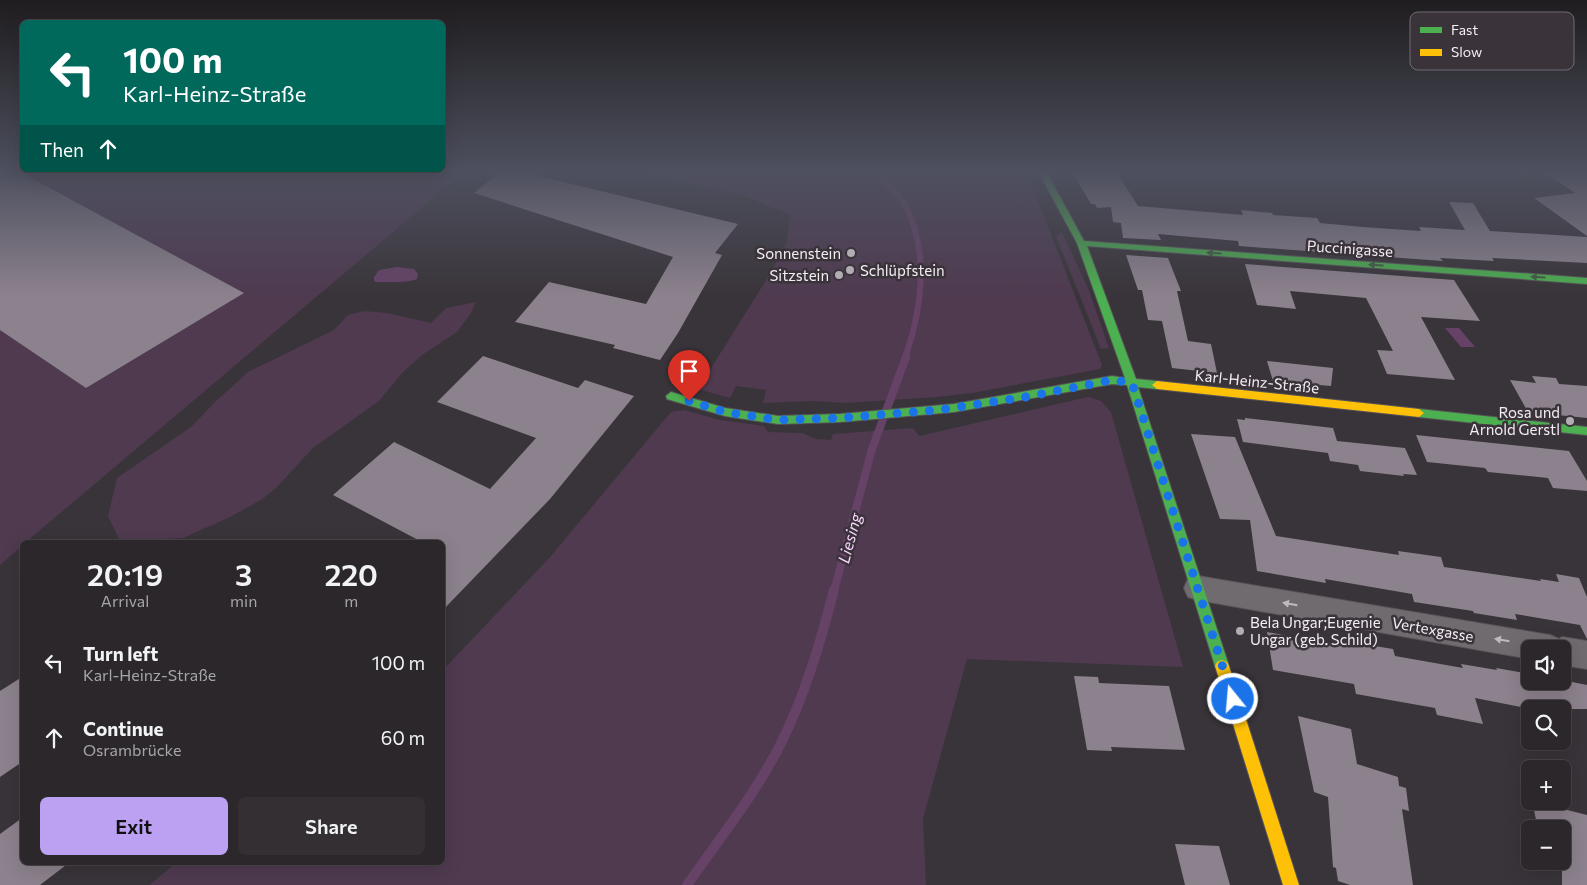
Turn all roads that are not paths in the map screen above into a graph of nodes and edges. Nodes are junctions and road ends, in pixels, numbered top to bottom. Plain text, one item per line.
1 (1065, 214) edge
2 (1081, 243) junction
3 (1587, 280) edge
4 (1132, 383) junction
5 (671, 396) dead end
6 (1587, 431) edge
7 (1198, 588) junction
8 (1521, 644) edge
9 (1571, 652) edge
10 (1587, 655) edge
11 (1291, 885) edge

1 - 2 street
3 -> 2 street, Puccinigasse
2 - 4 street
4 - 5 street, Karl-Heinz-Straße
4 - 6 street, Karl-Heinz-Straße
4 - 7 street
8 -> 7 street, Vertexgasse
7 - 11 street
9 - 10 street

